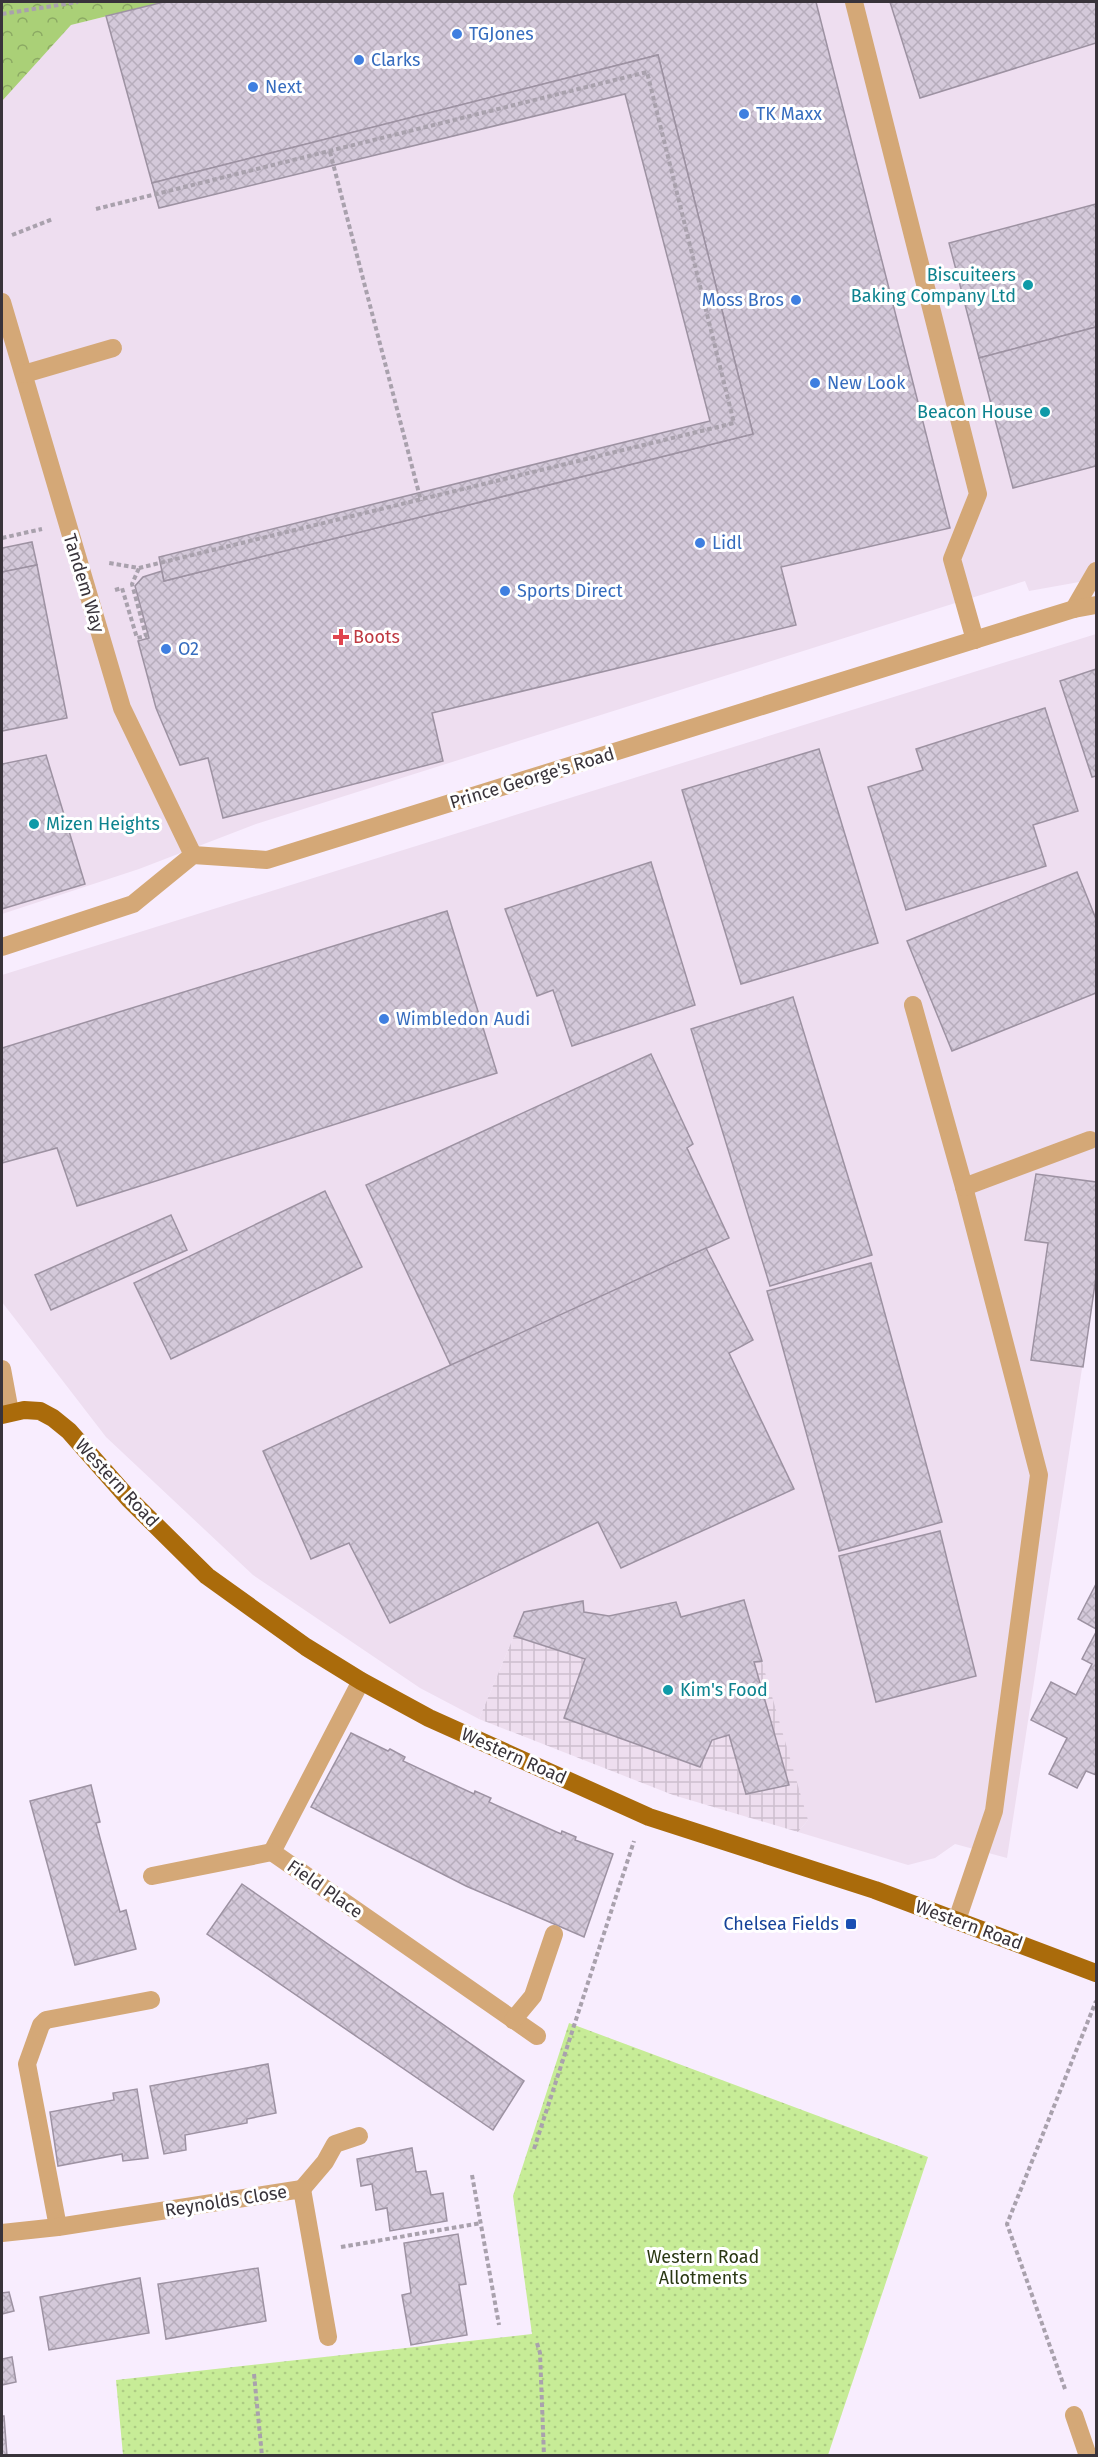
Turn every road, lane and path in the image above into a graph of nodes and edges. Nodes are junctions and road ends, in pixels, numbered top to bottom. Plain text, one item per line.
1 (78, 2) edge
2 (854, 2) edge
3 (2, 14) edge
4 (330, 152) junction
5 (96, 209) dead end
6 (53, 219) dead end
7 (12, 235) dead end
8 (2, 302) edge
9 (113, 348) dead end
10 (24, 374) junction
11 (421, 501) junction
12 (66, 523) junction
13 (2, 538) edge
14 (101, 562) dead end
15 (139, 568) junction
16 (1096, 572) edge
17 (110, 591) dead end
18 (1096, 605) edge
19 (1074, 609) junction
20 (975, 640) junction
21 (193, 855) junction
22 (2, 947) edge
23 (913, 1005) dead end
24 (1090, 1140) dead end
25 (964, 1186) junction
26 (2, 1369) edge
27 (6, 1413) edge
28 (361, 1681) junction
29 (643, 1814) junction
30 (272, 1852) junction
31 (152, 1876) dead end
32 (957, 1920) junction
33 (554, 1934) dead end
34 (1096, 1973) edge
35 (1096, 2000) edge
36 (151, 2001) dead end
37 (513, 2020) junction
38 (537, 2036) dead end
39 (359, 2136) dead end
40 (534, 2150) dead end
41 (472, 2175) dead end
42 (302, 2189) junction
43 (481, 2223) junction
44 (58, 2227) junction
45 (2, 2233) edge
46 (313, 2252) junction
47 (499, 2325) dead end
48 (328, 2337) dead end
49 (537, 2343) dead end
50 (254, 2374) dead end
51 (1074, 2415) joint
52 (262, 2456) edge
53 (543, 2456) edge
54 (1088, 2456) edge

1 - 3 path
2 - 20 street
4 - 5 path
4 - 11 path
4 - 11 path
6 - 7 path
8 - 10 street, Tandem Way
9 - 10 street
10 - 12 street, Tandem Way
11 - 15 path
12 - 13 path
12 - 21 street, Tandem Way
14 - 15 path
15 - 17 path
16 - 19 street
18 - 19 street, Prince George's Road
19 - 20 street, Prince George's Road
20 - 21 street, Prince George's Road
21 - 22 street
23 - 25 street
24 - 25 street
25 - 32 street
26 - 27 street, Western Road
27 - 28 main road, Western Road
28 - 29 main road, Western Road
28 - 30 street, Field Place
29 - 32 main road, Western Road
29 - 40 path
30 - 31 street
30 - 37 street, Field Place
32 - 34 main road, Western Road
33 - 37 street
35 - 51 path
36 - 44 street
37 - 38 street, Field Place
39 - 42 street
41 - 43 path
42 - 44 street, Reynolds Close
42 - 46 street, Reynolds Close
43 - 46 path
43 - 47 path
44 - 45 street, Reynolds Close
46 - 48 street, Reynolds Close
49 - 53 path
50 - 52 path
51 - 54 street

